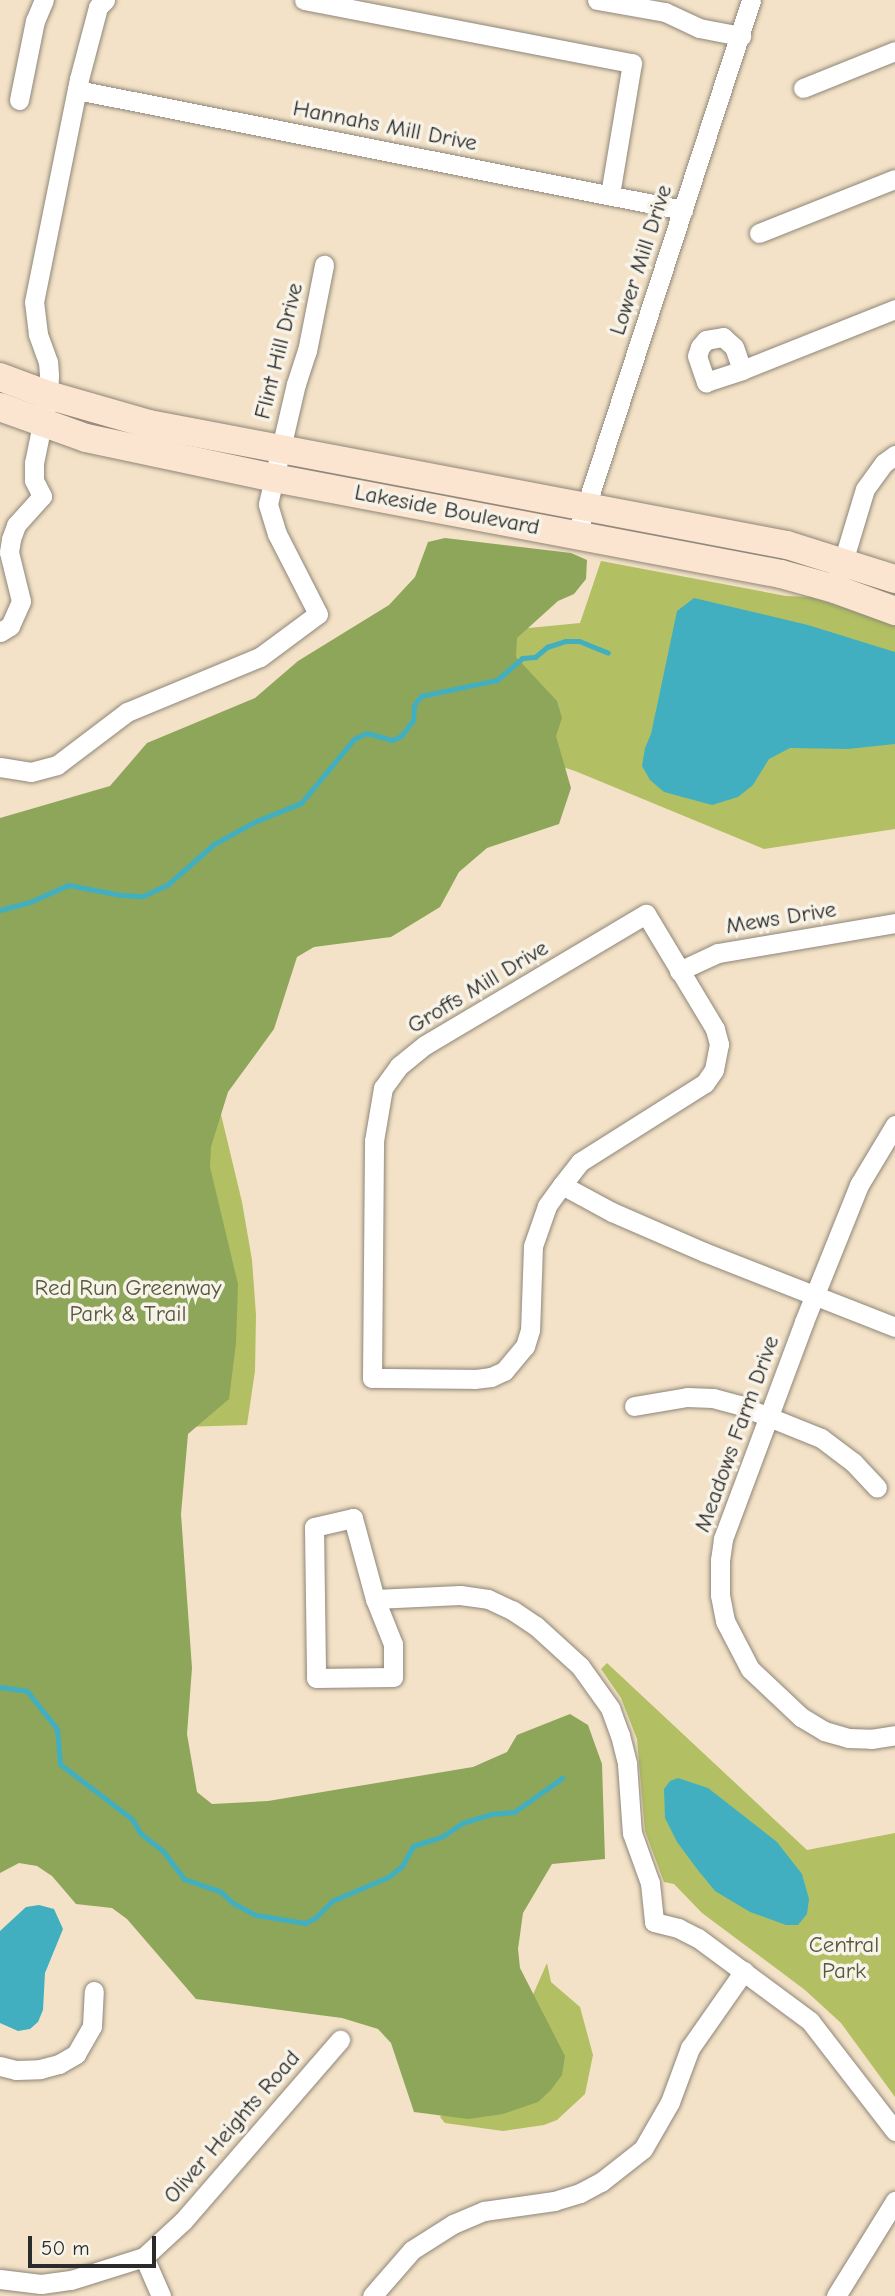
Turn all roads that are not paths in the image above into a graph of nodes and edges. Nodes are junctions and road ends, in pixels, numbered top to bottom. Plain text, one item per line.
1 (44, 0) edge
2 (105, 0) edge
3 (303, 0) edge
4 (597, 0) edge
5 (751, 0) edge
6 (666, 6) edge
7 (741, 36) junction
8 (895, 51) edge
9 (803, 88) dead end
10 (77, 90) junction
11 (19, 100) dead end
12 (895, 178) edge
13 (610, 195) junction
14 (684, 210) junction
15 (759, 233) dead end
16 (324, 265) dead end
17 (895, 309) edge
18 (742, 370) dead end
19 (0, 377) edge
20 (48, 395) junction
21 (0, 408) edge
22 (43, 424) junction
23 (281, 449) junction
24 (895, 455) edge
25 (274, 478) junction
26 (586, 507) junction
27 (577, 534) junction
28 (843, 560) junction
29 (895, 579) edge
30 (835, 589) junction
31 (895, 611) edge
32 (0, 632) edge
33 (0, 767) edge
34 (895, 923) edge
35 (679, 971) junction
36 (894, 1130) edge
37 (562, 1185) junction
38 (815, 1294) junction
39 (895, 1327) edge
40 (634, 1406) dead end
41 (767, 1417) junction
42 (877, 1488) dead end
43 (375, 1599) junction
44 (895, 1735) edge
45 (744, 1971) junction
46 (94, 1991) dead end
47 (340, 2039) dead end
48 (0, 2066) edge
49 (895, 2131) edge
50 (895, 2201) edge
51 (145, 2257) junction
52 (0, 2279) edge
53 (161, 2296) edge
54 (372, 2296) edge
55 (836, 2296) edge

1 - 11 street
2 - 10 street
3 - 13 street
4 - 6 street
5 - 7 street, Lower Mill Drive
6 - 7 street
7 - 14 street, Lower Mill Drive
8 - 9 street
10 - 13 street, Hannahs Mill Drive
10 - 20 street
12 - 15 street
13 - 14 street, Hannahs Mill Drive
14 - 26 street, Lower Mill Drive
16 - 23 street, Flint Hill Drive
17 - 18 street
19 - 20 main road, Lakeside Boulevard
20 - 22 street
20 - 23 main road, Lakeside Boulevard
21 - 22 main road, Lakeside Boulevard
22 - 25 main road, Lakeside Boulevard
22 - 32 street
23 - 25 street, Flint Hill Drive
23 - 26 main road, Lakeside Boulevard
24 - 28 street
25 - 27 main road, Lakeside Boulevard
25 - 33 street, Flint Hill Drive
26 - 27 street, Lower Mill Drive
26 - 28 main road, Lakeside Boulevard
27 - 30 main road, Lakeside Boulevard
28 - 29 main road, Lakeside Boulevard
28 - 30 street
30 - 31 main road, Lakeside Boulevard
34 - 35 street, Mews Drive
35 - 37 street, Groffs Mill Drive
35 - 37 street, Groffs Mill Drive
36 - 38 street
37 - 38 street
38 - 39 street
38 - 41 street, Meadows Farm Drive
40 - 41 street
41 - 42 street
41 - 44 street, Meadows Farm Drive
43 - 43 street
43 - 45 street
45 - 49 street
45 - 54 street
46 - 48 street
47 - 51 street, Oliver Heights Road
50 - 55 street
51 - 52 street, Oliver Heights Road
51 - 53 street

